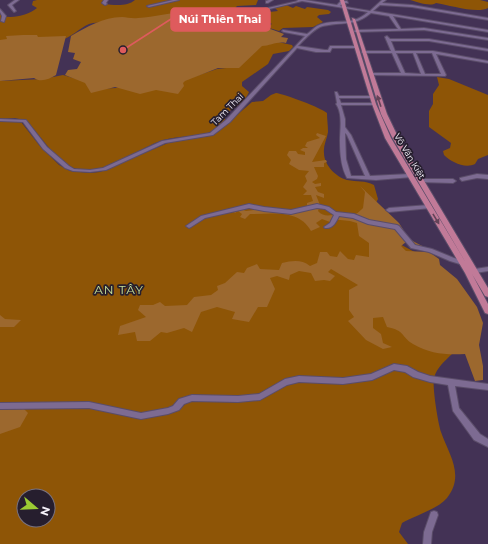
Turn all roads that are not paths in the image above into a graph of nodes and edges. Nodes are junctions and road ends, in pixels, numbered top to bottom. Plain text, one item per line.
1 (17, 0) edge
2 (177, 0) edge
3 (300, 0) edge
4 (344, 1) edge
5 (381, 1) edge
6 (149, 6) dead end
7 (334, 6) junction
8 (347, 8) junction
9 (0, 10) edge
10 (261, 10) dead end
11 (14, 11) dead end
12 (370, 12) junction
13 (390, 15) junction
14 (488, 19) edge
15 (426, 20) junction
16 (3, 21) dead end
17 (351, 22) junction
18 (424, 29) junction
19 (384, 30) junction
20 (400, 30) junction
21 (284, 31) dead end
22 (356, 31) junction
23 (488, 31) edge
24 (307, 35) junction
25 (488, 39) edge
26 (388, 40) junction
27 (296, 47) junction
28 (356, 47) junction
29 (486, 49) edge
30 (363, 52) junction
31 (393, 52) junction
32 (414, 52) junction
33 (433, 52) junction
34 (482, 60) junction
35 (488, 62) edge
36 (370, 74) junction
37 (403, 74) junction
38 (424, 75) junction
39 (371, 97) junction
40 (338, 104) junction
41 (374, 104) junction
42 (0, 120) edge
43 (343, 126) junction
44 (391, 137) junction
45 (410, 176) junction
46 (488, 177) edge
47 (368, 178) junction
48 (462, 179) dead end
49 (421, 181) junction
50 (453, 181) dead end
51 (424, 193) junction
52 (429, 207) junction
53 (389, 210) dead end
54 (337, 214) junction
55 (189, 226) dead end
56 (327, 227) dead end
57 (463, 263) junction
58 (488, 269) edge
59 (476, 271) junction
60 (488, 294) edge
61 (488, 310) edge
62 (451, 382) junction
63 (488, 387) edge
64 (0, 406) edge
65 (488, 443) edge
66 (434, 515) dead end
67 (427, 544) edge

1 - 11 street
2 - 6 street
3 - 7 street
3 - 10 street
4 - 7 street
4 - 8 main road, Võ Văn Kiệt
5 - 12 street, Tam Thai
5 - 14 street
7 - 8 street
8 - 12 street
8 - 17 main road, Võ Văn Kiệt
9 - 16 street
12 - 13 street
12 - 17 street, Tam Thai
13 - 15 street
13 - 20 street
15 - 18 street
15 - 23 street
17 - 22 main road, Võ Văn Kiệt
17 - 24 street, Tam Thai
17 - 28 main road, Võ Văn Kiệt
18 - 20 street
18 - 25 street
19 - 20 street
19 - 22 street
19 - 26 street
21 - 24 street
22 - 30 main road, Võ Văn Kiệt
24 - 27 street, Tam Thai
25 - 29 street
26 - 29 street
26 - 31 street
27 - 28 street
27 - 42 street, Tam Thai
28 - 39 main road, Võ Văn Kiệt
29 - 34 street
30 - 31 street
30 - 36 main road, Võ Văn Kiệt
31 - 32 street
31 - 37 street
32 - 33 street
32 - 38 street
33 - 34 street
33 - 38 street
34 - 35 street
36 - 37 street
44 -> 36 main road, Võ Văn Kiệt
37 - 38 street
39 - 40 street
39 - 41 main road, Võ Văn Kiệt
40 - 41 street
40 - 43 street
41 - 44 main road, Võ Văn Kiệt
43 - 47 street
43 - 47 street
44 - 45 main road, Võ Văn Kiệt
44 - 49 main road, Võ Văn Kiệt
45 - 47 street
45 - 51 main road, Võ Văn Kiệt
46 - 48 street
49 - 50 street
49 - 51 main road, Võ Văn Kiệt
51 - 52 main road, Võ Văn Kiệt
51 - 59 main road, Võ Văn Kiệt
52 - 53 street
52 -> 57 main road, Võ Văn Kiệt
54 - 55 street
54 - 56 street
54 - 57 street
57 - 61 main road, Võ Văn Kiệt
58 - 59 street
59 - 60 main road, Võ Văn Kiệt
62 - 63 street
62 - 64 street
62 - 65 street
66 - 67 street

